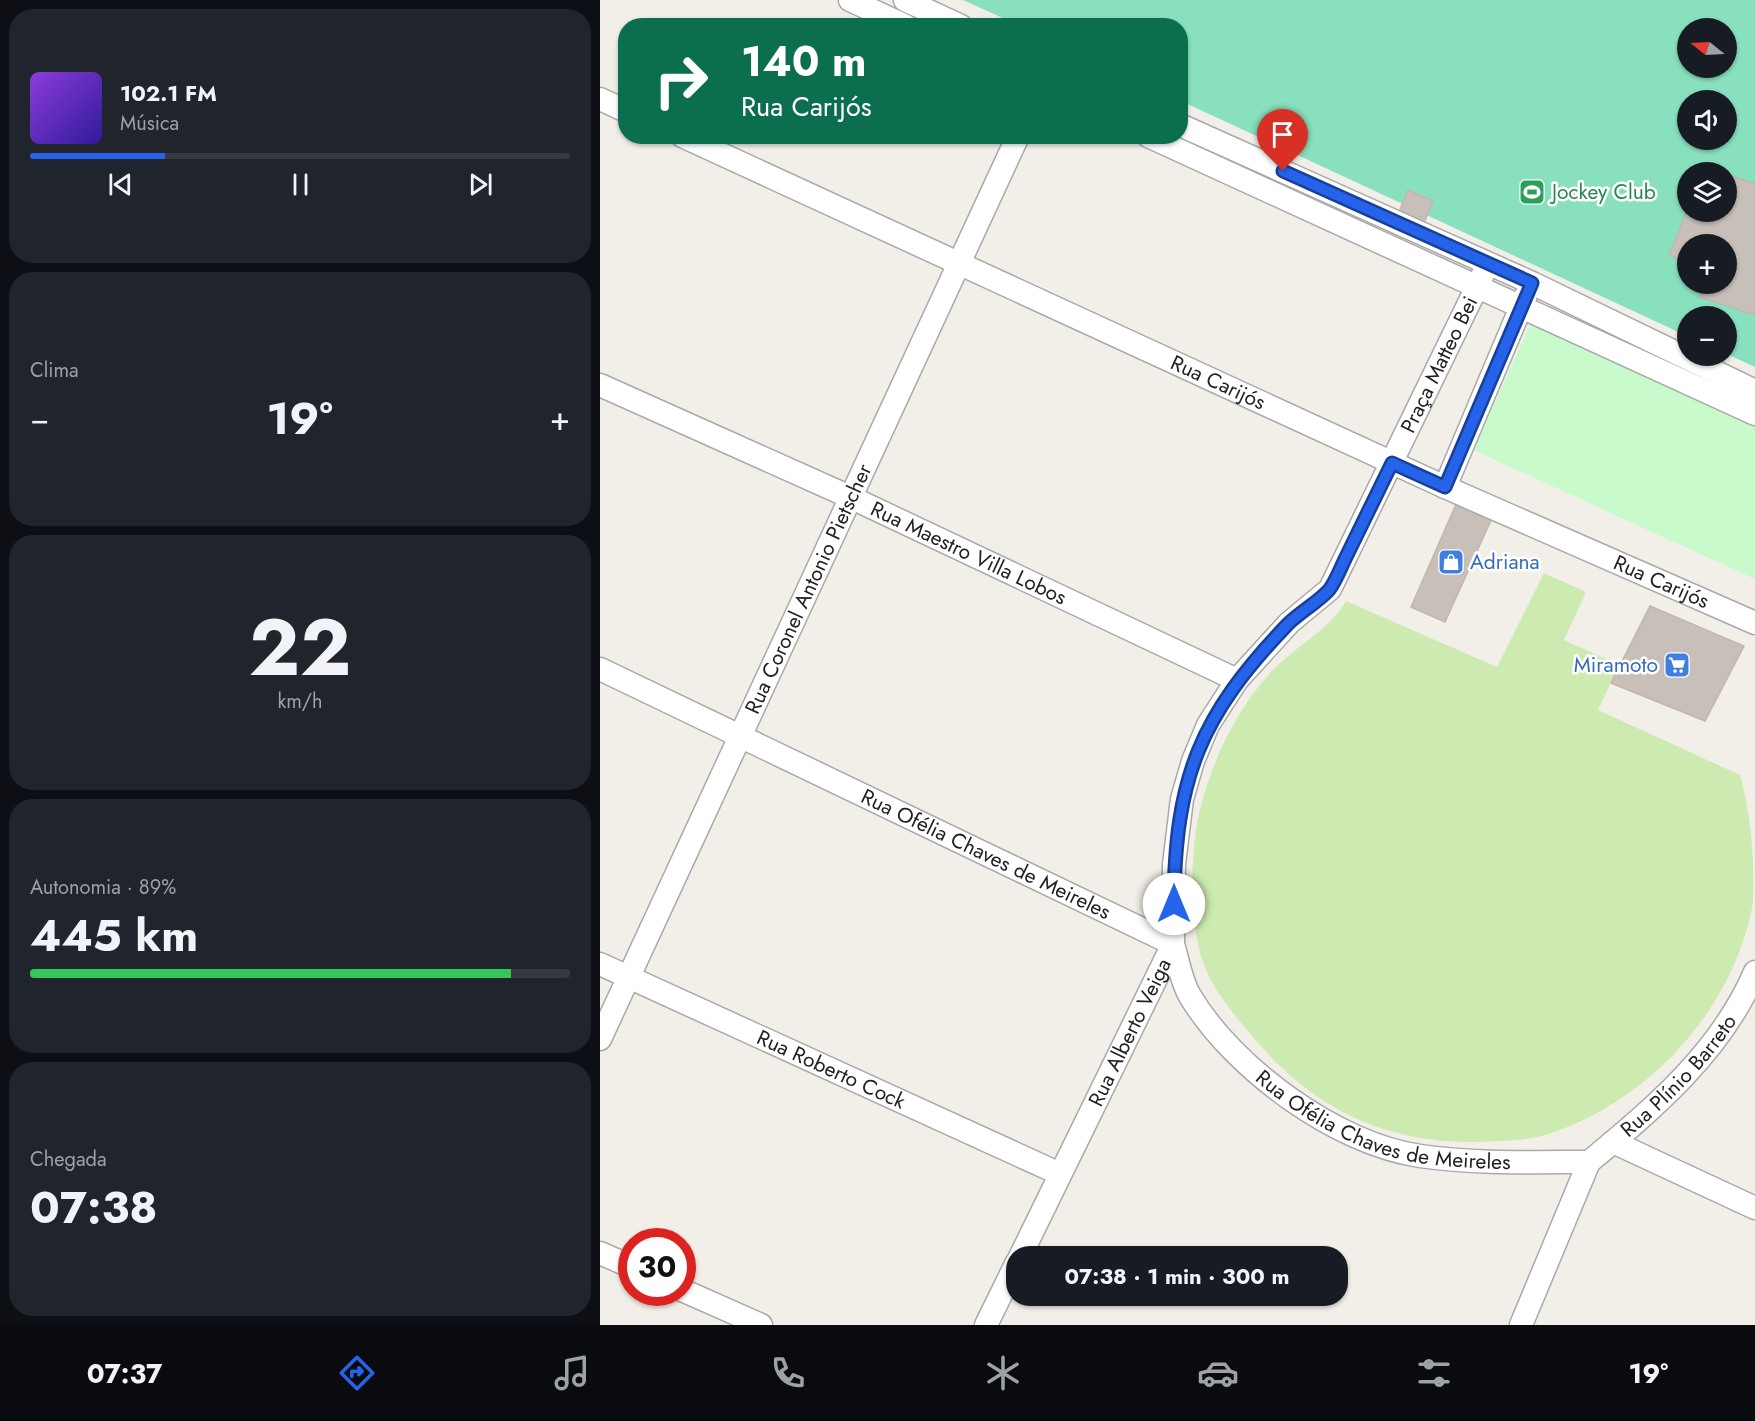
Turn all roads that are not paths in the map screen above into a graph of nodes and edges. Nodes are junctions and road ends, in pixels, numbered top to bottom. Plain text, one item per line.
1 (850, 0) edge
2 (905, 0) edge
3 (889, 18) edge
4 (944, 18) edge
5 (600, 99) edge
6 (618, 107) edge
7 (1188, 129) edge
8 (699, 144) edge
9 (1014, 144) edge
10 (1165, 144) edge
11 (959, 264) junction
12 (1488, 264) junction
13 (1532, 283) junction
14 (1476, 286) junction
15 (1520, 307) junction
16 (600, 385) edge
17 (1755, 391) edge
18 (1755, 414) edge
19 (1392, 463) junction
20 (1445, 487) junction
21 (850, 497) junction
22 (1755, 623) edge
23 (600, 669) edge
24 (1237, 680) junction
25 (740, 735) junction
26 (1173, 944) junction
27 (600, 964) edge
28 (1755, 972) edge
29 (630, 977) junction
30 (600, 1039) edge
31 (1613, 1142) junction
32 (1589, 1162) junction
33 (1060, 1174) junction
34 (1755, 1208) edge
35 (1025, 1246) edge
36 (600, 1253) edge
37 (618, 1261) edge
38 (1006, 1285) edge
39 (696, 1296) edge
40 (761, 1325) edge
41 (987, 1325) edge
42 (1521, 1325) edge

1 - 3 street
2 - 4 street
5 - 6 street
7 - 12 street
8 - 11 street, Rua Carijós
9 - 11 street, Rua Coronel Antonio Pietscher
10 - 14 street
11 - 19 street, Rua Carijós
11 - 21 street, Rua Coronel Antonio Pietscher
12 - 13 street
12 - 14 street, Praça Matteo Bei
13 - 15 street
13 - 17 street
14 - 15 street
14 - 19 street, Praça Matteo Bei
15 - 18 street
15 - 20 street
16 - 21 street, Rua Maestro Villa Lobos
19 - 20 street, Rua Carijós
19 - 24 street, Rua Alberto Veiga
20 - 22 street, Rua Carijós
21 - 24 street, Rua Maestro Villa Lobos
21 - 25 street, Rua Coronel Antonio Pietscher
23 - 25 street, Rua Ofélia Chaves de Meireles
24 - 26 street, Rua Alberto Veiga
25 - 26 street, Rua Ofélia Chaves de Meireles
25 - 29 street, Rua Coronel Antonio Pietscher
26 - 32 street, Rua Ofélia Chaves de Meireles
26 - 33 street, Rua Alberto Veiga
27 - 29 street, Rua Roberto Cock
28 - 31 street, Rua Plínio Barreto
29 - 30 street, Rua Coronel Antonio Pietscher
29 - 33 street, Rua Roberto Cock
31 - 32 street
31 - 34 street
32 - 42 street
33 - 35 street, Rua Alberto Veiga
36 - 37 street
38 - 41 street
39 - 40 street

